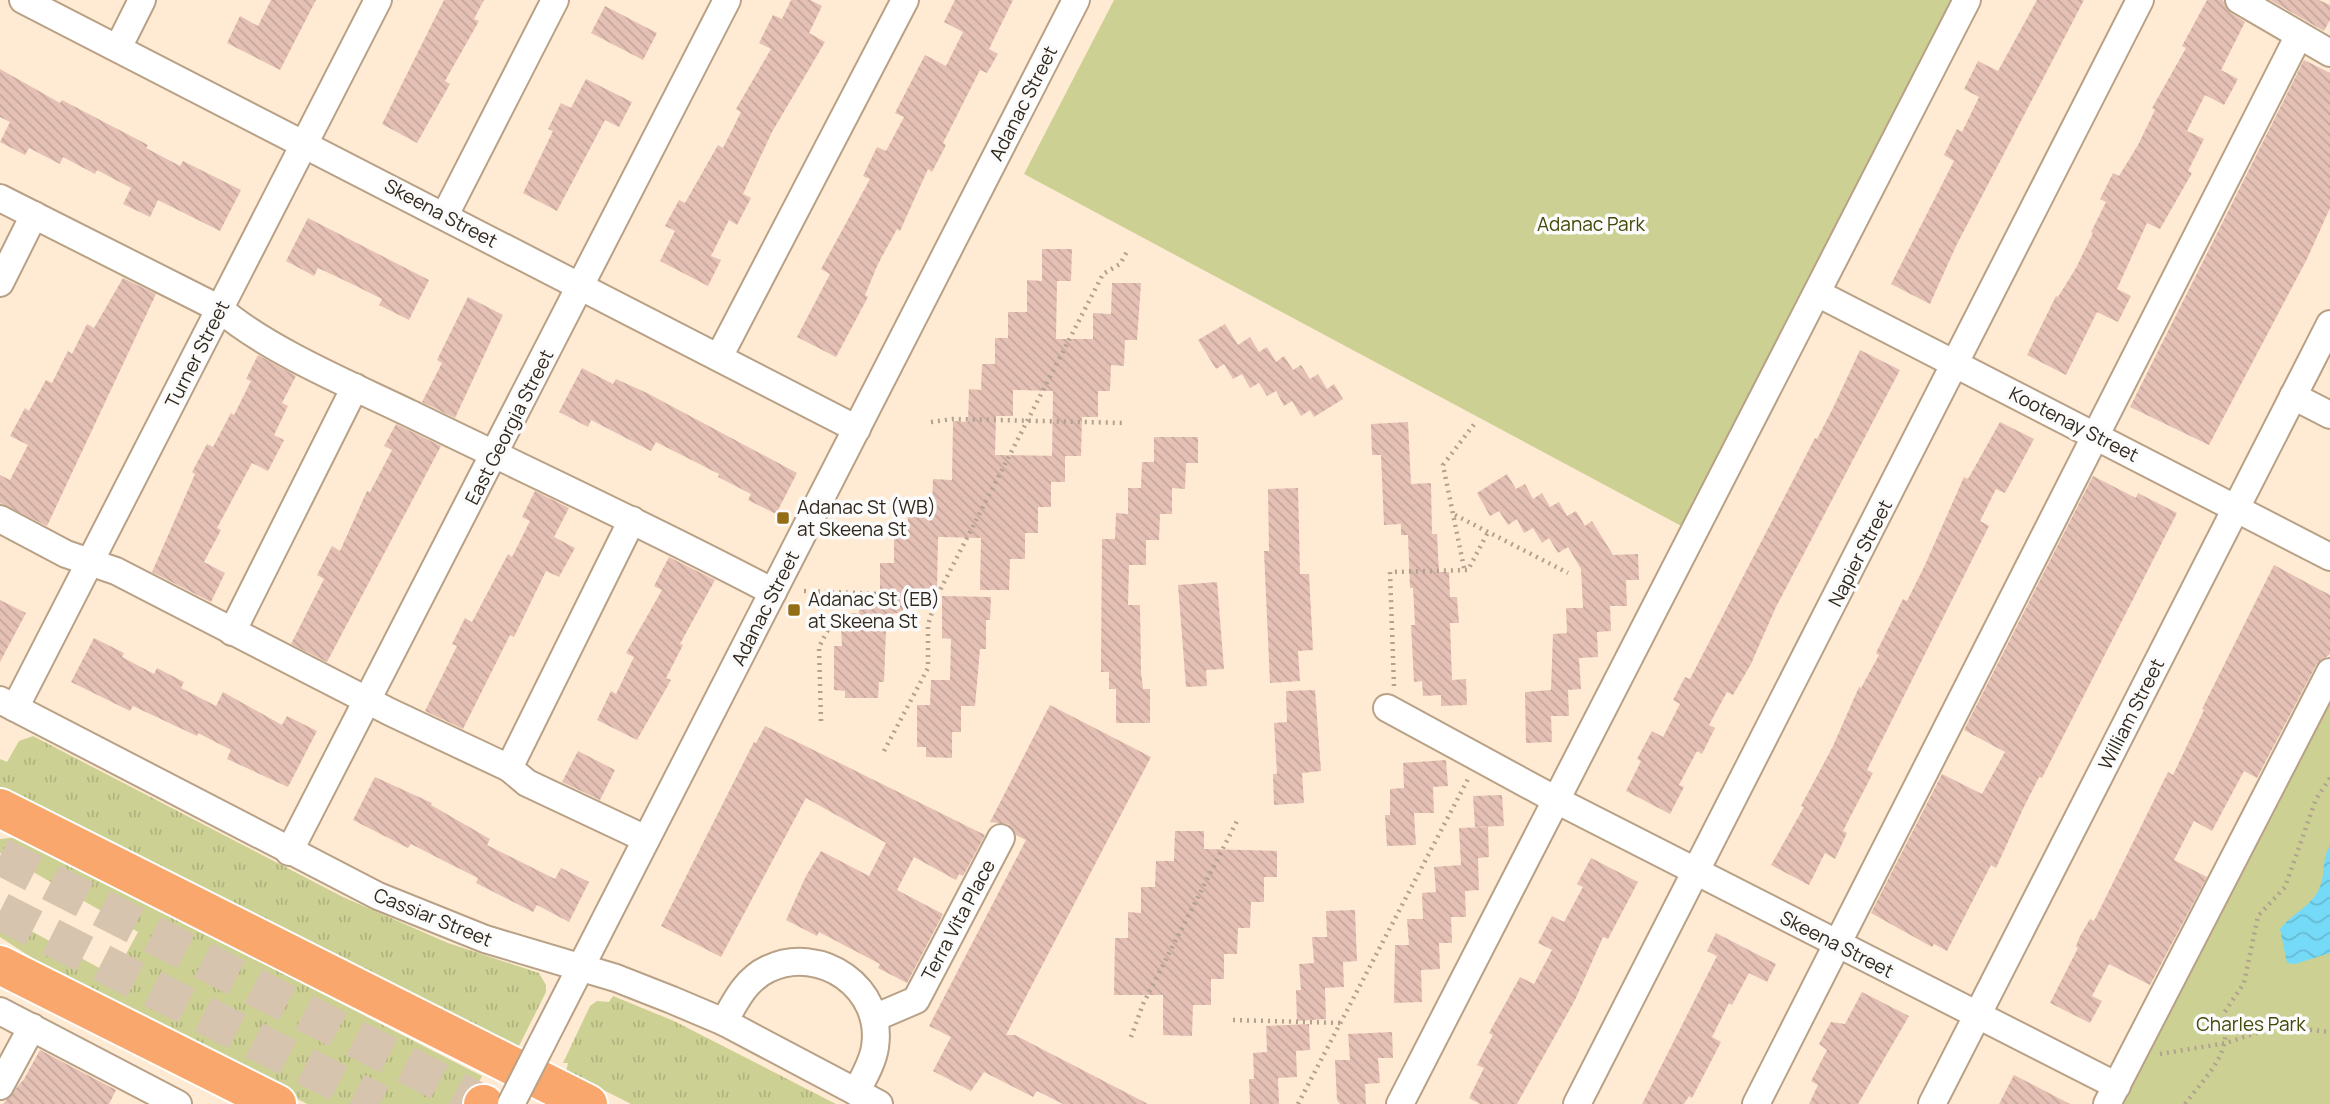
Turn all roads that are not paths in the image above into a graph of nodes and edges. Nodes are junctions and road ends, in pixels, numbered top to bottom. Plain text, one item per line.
1 (23, 0) edge
2 (142, 0) edge
3 (378, 0) edge
4 (555, 0) edge
5 (727, 0) edge
6 (905, 0) edge
7 (1076, 0) edge
8 (1967, 0) edge
9 (2140, 0) edge
10 (2239, 0) edge
11 (2298, 37) junction
12 (118, 48) junction
13 (2330, 53) edge
14 (305, 143) junction
15 (0, 198) edge
16 (34, 215) junction
17 (445, 215) junction
18 (0, 283) edge
19 (581, 287) junction
20 (1817, 293) junction
21 (220, 309) junction
22 (2330, 324) edge
23 (719, 358) junction
24 (1957, 364) junction
25 (355, 387) junction
26 (2293, 396) junction
27 (2330, 415) edge
28 (858, 429) junction
29 (2095, 435) junction
30 (495, 455) junction
31 (2236, 508) junction
32 (0, 519) edge
33 (632, 520) junction
34 (2330, 557) edge
35 (89, 562) junction
36 (773, 592) junction
37 (232, 632) junction
38 (2330, 672) edge
39 (368, 700) junction
40 (8, 704) edge
41 (1391, 710) road end
42 (509, 768) junction
43 (1558, 801) junction
44 (0, 808) edge
45 (1001, 838) dead end
46 (646, 839) junction
47 (289, 852) junction
48 (1697, 872) junction
49 (1838, 945) junction
50 (0, 965) edge
51 (579, 968) junction
52 (0, 1011) edge
53 (1977, 1015) junction
54 (874, 1018) junction
55 (724, 1022) junction
56 (32, 1027) junction
57 (0, 1086) edge
58 (856, 1092) junction
59 (2112, 1095) edge
60 (168, 1102) edge
61 (277, 1104) edge
62 (511, 1104) edge
63 (588, 1104) edge
64 (879, 1104) edge
65 (1400, 1104) edge
66 (1577, 1104) edge
67 (1756, 1104) edge
68 (1932, 1104) edge

1 - 12 street, Skeena Street
2 - 12 street
3 - 14 street, Turner Street
4 - 17 street
5 - 19 street, East Georgia Street
6 - 23 street
7 - 28 street, Adanac Street
8 - 20 street
9 - 24 street, Napier Street
10 - 11 street
11 - 13 street
11 - 29 street
12 - 14 street, Skeena Street
14 - 17 street, Skeena Street
14 - 21 street, Turner Street
15 - 16 street
16 - 18 street
16 - 21 street
17 - 19 street, Skeena Street
19 - 23 street, Skeena Street
19 - 30 street, East Georgia Street
20 - 24 street, Kootenay Street
20 - 43 street
21 - 25 street
21 - 35 street, Turner Street
22 - 26 street, William Street
23 - 28 street, Skeena Street
24 - 29 street, Kootenay Street
24 - 48 street, Napier Street
25 - 30 street
25 - 37 street
26 - 27 street
26 - 31 street, William Street
28 - 36 street, Adanac Street
29 - 31 street, Kootenay Street
29 - 49 street
30 - 33 street
30 - 39 street, East Georgia Street
31 - 34 street, Kootenay Street
31 - 53 street, William Street
32 - 35 street
33 - 36 street
33 - 42 street
35 - 37 street
35 - 40 street, Turner Street
36 - 46 street, Adanac Street
37 - 39 street
38 - 59 street
39 - 42 street
39 - 47 street, East Georgia Street
40 - 47 street, Cassiar Street
41 - 43 street, Skeena Street
42 - 46 street
43 - 48 street, Skeena Street
43 - 65 street
44 - 63 highway
45 - 54 street, Terra Vita Place
46 - 51 street, Adanac Street
47 - 51 street, Cassiar Street
48 - 49 street, Skeena Street
48 - 66 street, Napier Street
49 - 53 street, Skeena Street
49 - 67 street
50 - 61 highway
51 - 55 street, Cassiar Street
51 - 62 street, Adanac Street, bridge
52 - 56 street
53 - 59 street, Skeena Street
53 - 68 street, William Street
54 - 55 street
54 - 58 street
55 - 58 street, Cassiar Street
56 - 57 street
56 - 60 street
58 - 64 street, Cassiar Street

